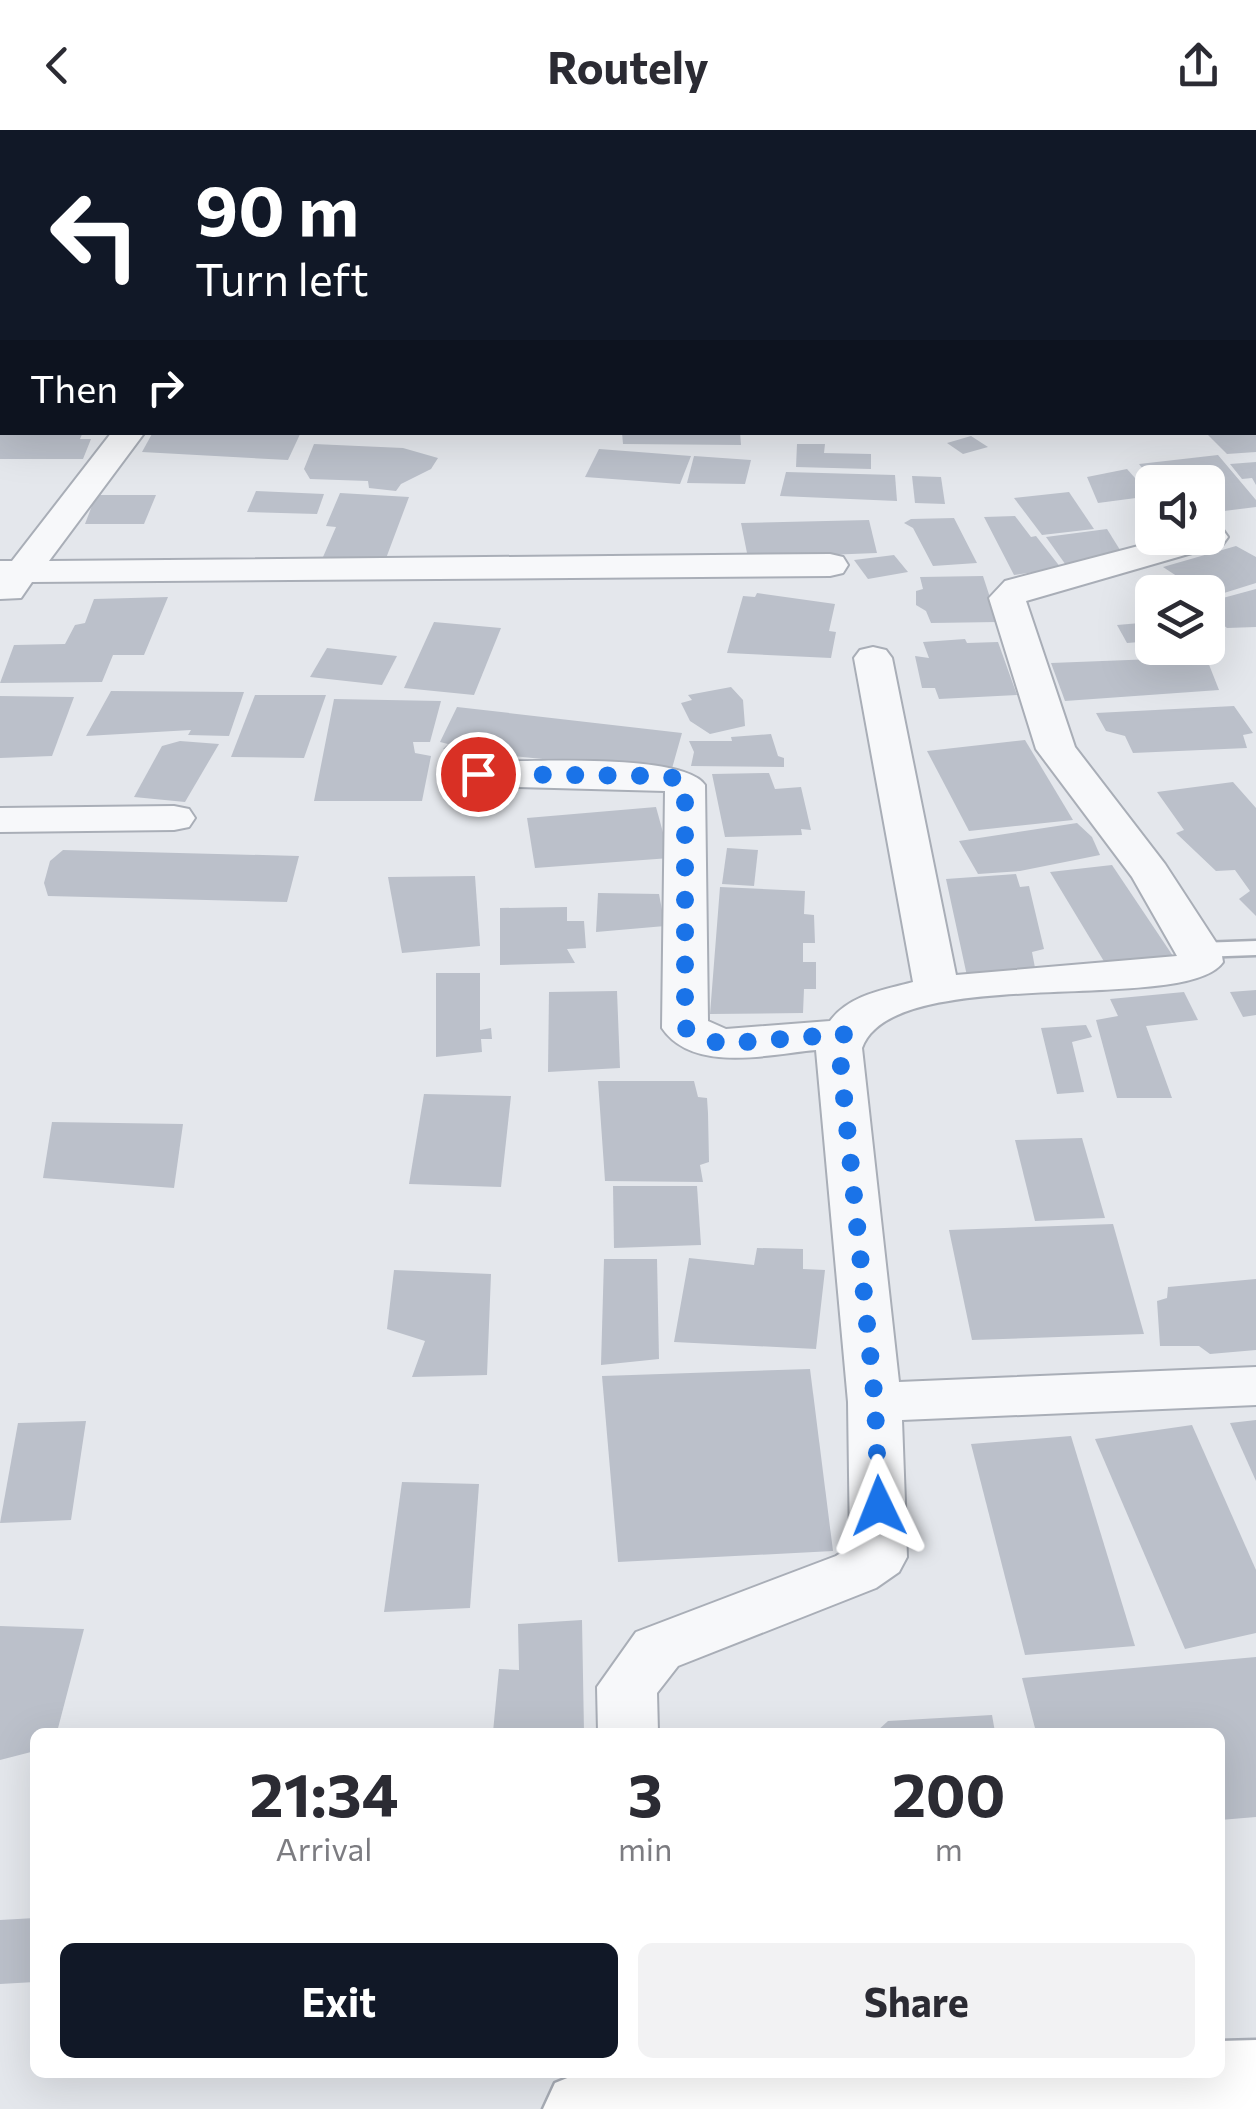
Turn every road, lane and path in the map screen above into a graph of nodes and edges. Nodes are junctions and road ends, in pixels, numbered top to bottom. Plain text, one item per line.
1 (127, 435) edge
2 (1145, 555) edge
3 (830, 566) dead end
4 (7, 582) edge
5 (874, 658) dead end
6 (478, 774) dead end
7 (174, 818) dead end
8 (0, 820) edge
9 (1256, 948) edge
10 (1198, 950) junction
11 (937, 990) junction
12 (844, 1034) junction
13 (1256, 1386) edge
14 (875, 1402) junction
15 (628, 1728) edge
16 (1256, 2076) edge
17 (1225, 2077) edge
18 (1192, 2078) edge
19 (619, 2096) edge

1 - 4 street
2 - 10 street
3 - 4 street
5 - 11 street
6 - 12 street
7 - 8 street
9 - 10 lane
10 - 11 street
11 - 12 street
12 - 14 street
13 - 14 street
14 - 15 street
16 - 17 main road
18 - 19 main road

